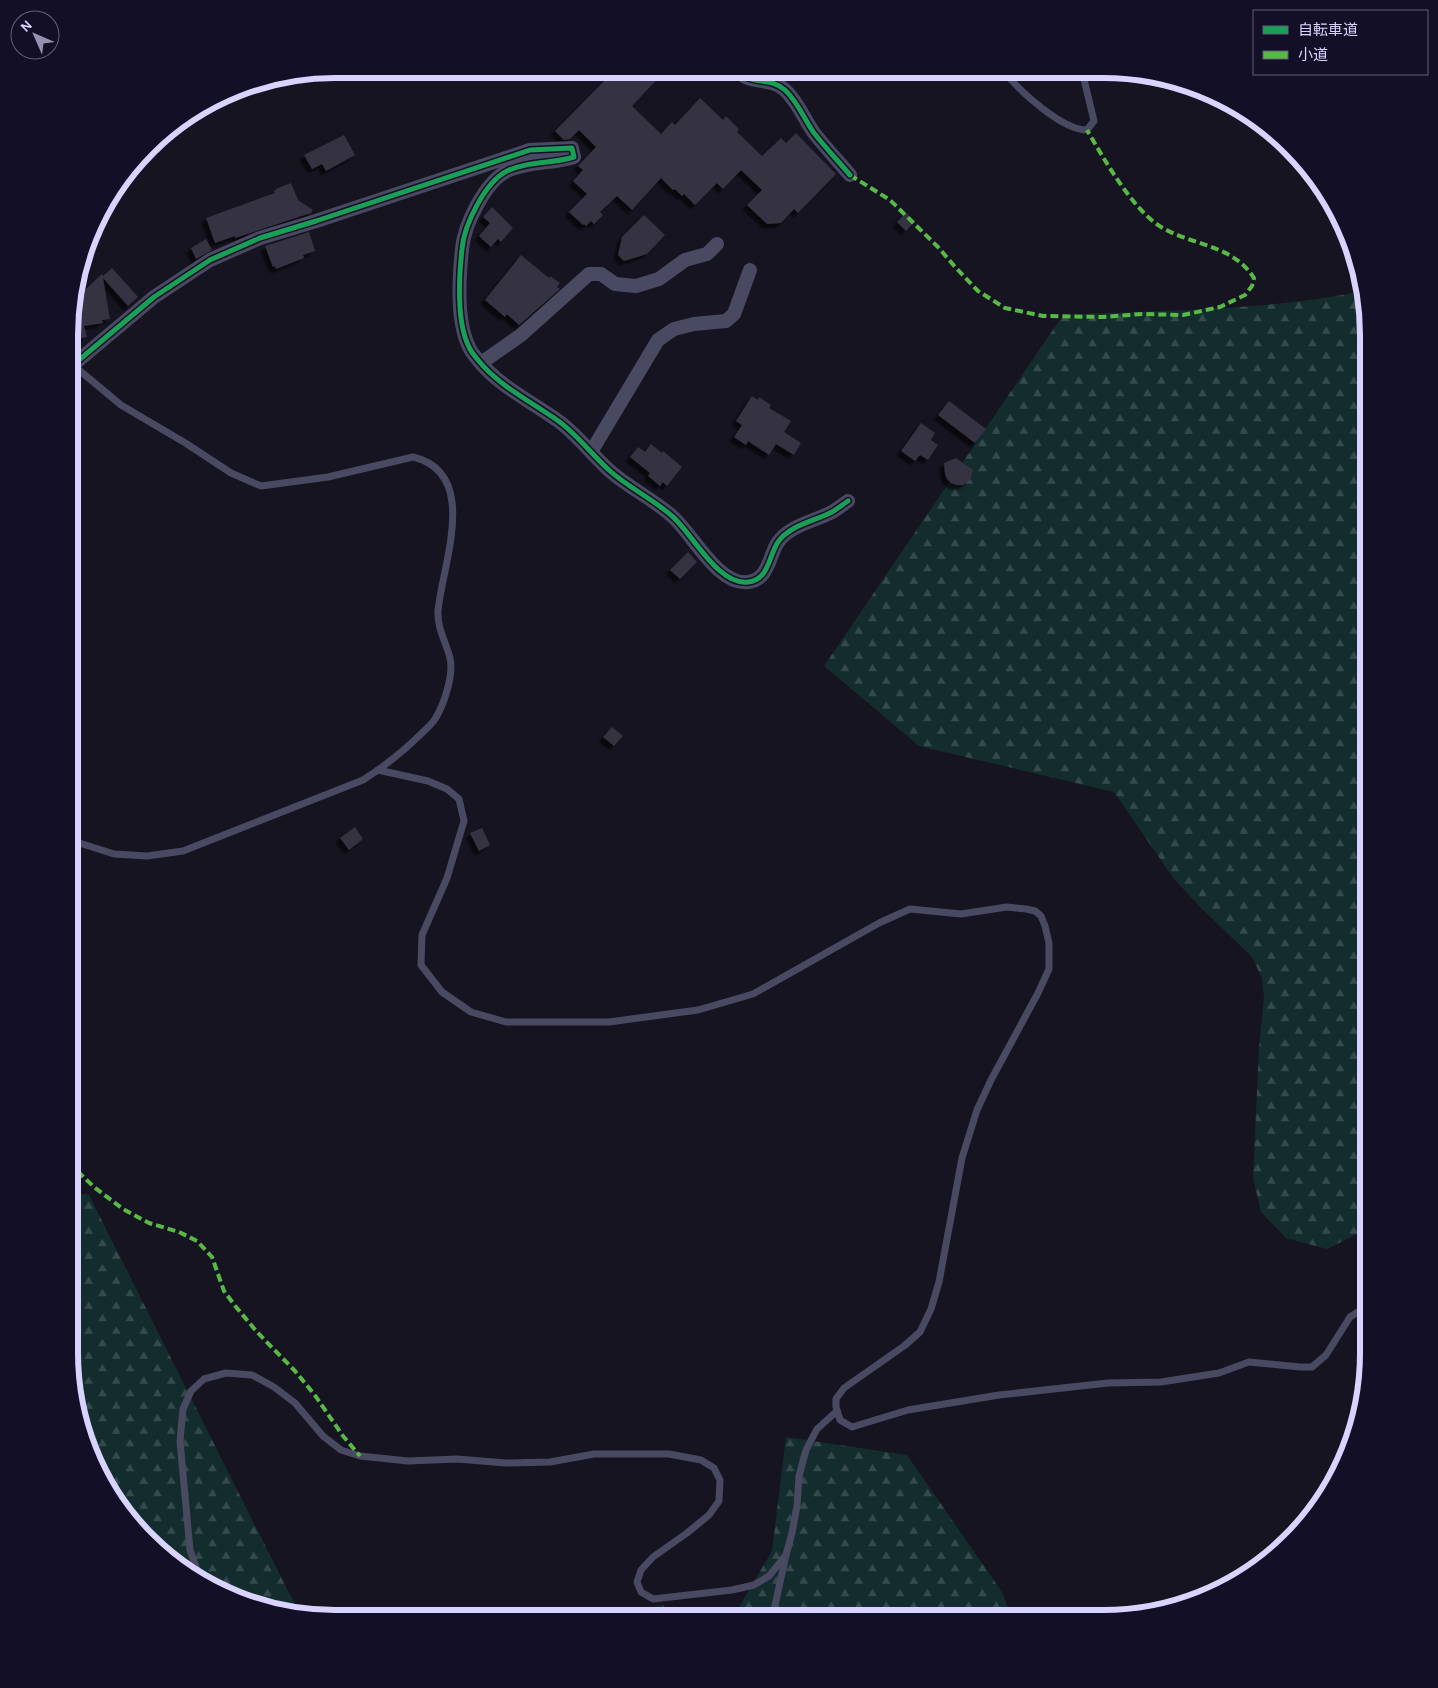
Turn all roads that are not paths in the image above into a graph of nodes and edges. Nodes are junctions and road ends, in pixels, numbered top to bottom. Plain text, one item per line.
1 (746, 78) edge
2 (1011, 78) edge
3 (1084, 78) edge
4 (850, 174) dead end
5 (717, 244) dead end
6 (750, 270) dead end
7 (78, 359) edge
8 (481, 363) junction
9 (78, 369) edge
10 (591, 452) junction
11 (848, 501) dead end
12 (378, 770) junction
13 (78, 843) edge
14 (1360, 1311) edge
15 (837, 1411) junction
16 (786, 1555) junction
17 (197, 1570) edge
18 (774, 1610) edge

1 - 4 street
2 - 3 lane
5 - 8 street
6 - 10 street
7 - 8 street
8 - 10 street
9 - 12 lane
10 - 11 street
12 - 13 lane
12 - 15 lane
14 - 15 lane
15 - 16 lane
16 - 17 lane
16 - 18 lane

